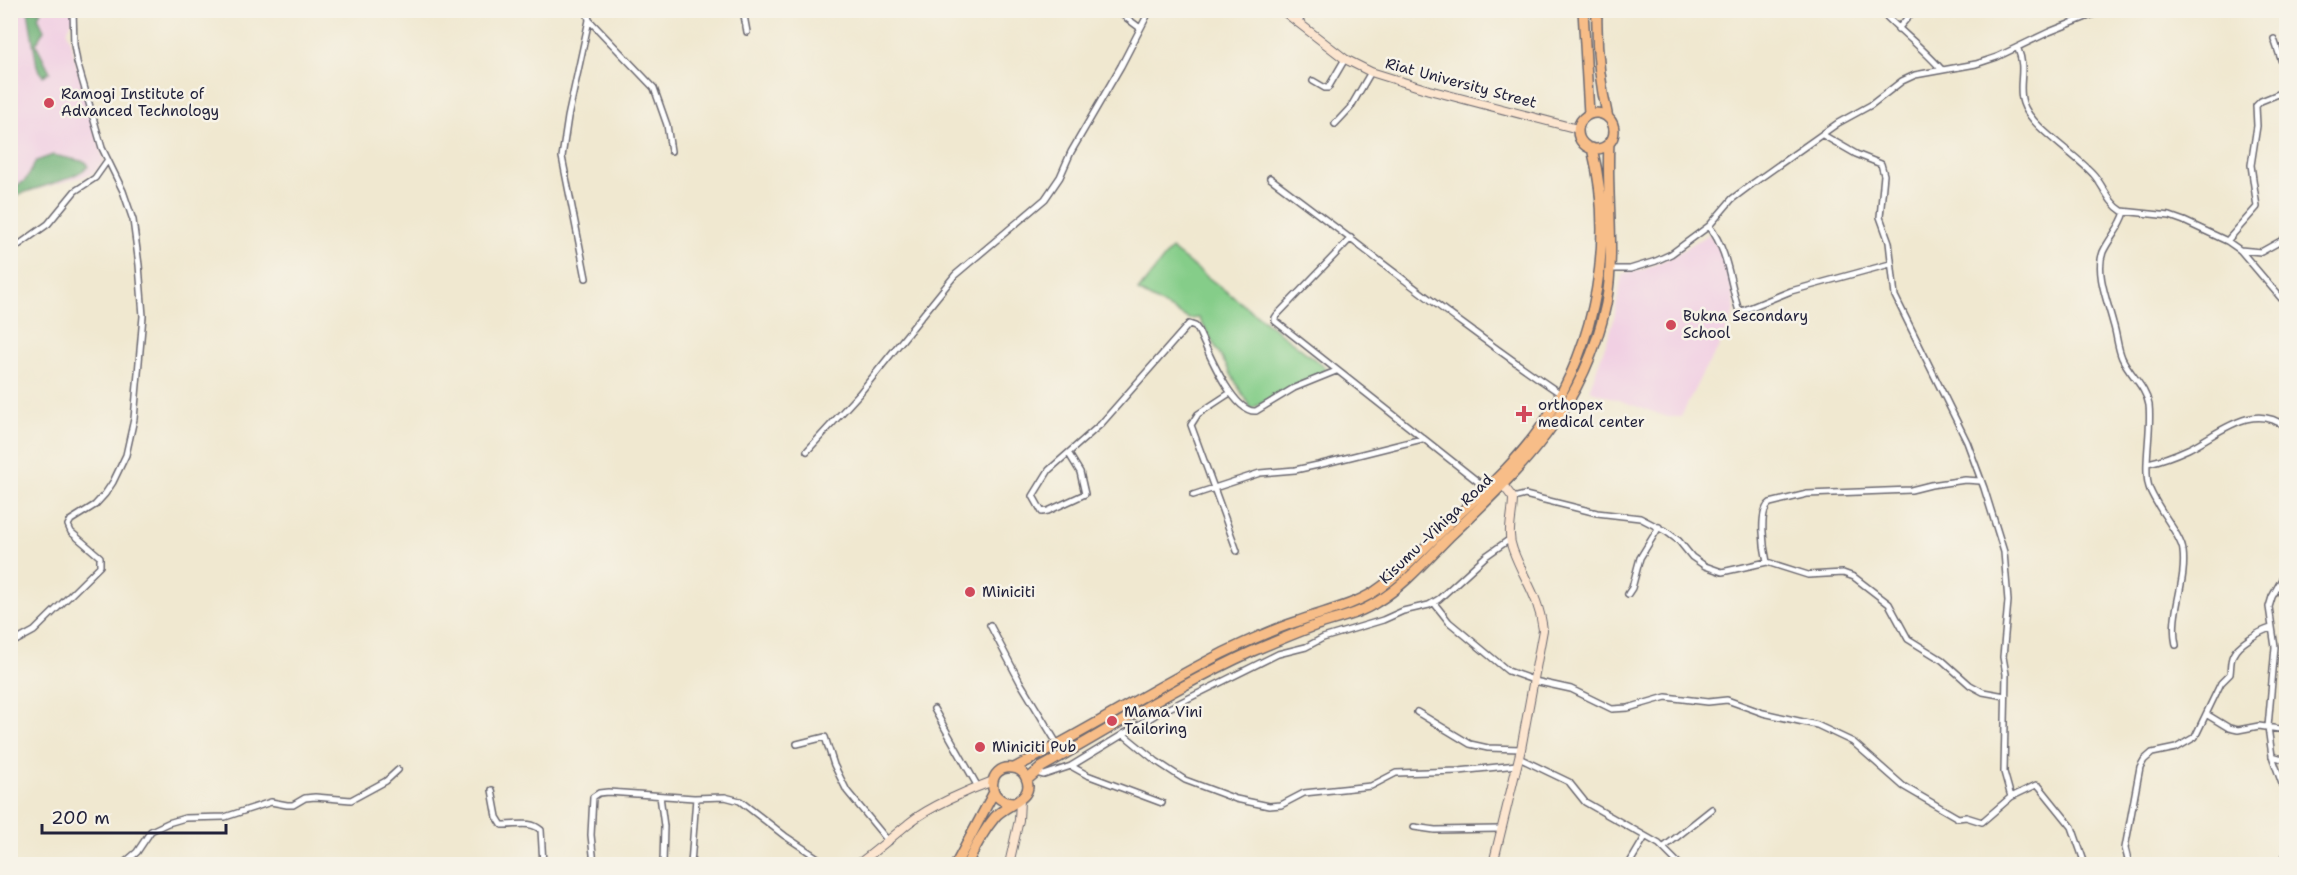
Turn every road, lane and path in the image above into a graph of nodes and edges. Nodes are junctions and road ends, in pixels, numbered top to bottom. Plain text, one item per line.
1 (73, 10) edge
2 (587, 10) edge
3 (743, 10) edge
4 (1116, 10) edge
5 (1150, 10) edge
6 (1282, 10) edge
7 (1306, 10) edge
8 (1583, 10) edge
9 (1597, 10) edge
10 (1880, 10) edge
11 (1914, 10) edge
12 (2104, 10) edge
13 (589, 20) junction
14 (1298, 22) junction
15 (1140, 28) junction
16 (1898, 29) junction
17 (747, 32) dead end
18 (2274, 39) dead end
19 (2018, 49) junction
20 (1345, 58) junction
21 (1942, 69) junction
22 (1371, 72) junction
23 (2286, 74) edge
24 (1313, 81) dead end
25 (2286, 91) edge
26 (1589, 114) junction
27 (1608, 118) junction
28 (1335, 124) dead end
29 (1578, 129) junction
30 (1823, 135) junction
31 (1609, 143) junction
32 (1592, 148) junction
33 (670, 151) dead end
34 (107, 161) junction
35 (1270, 178) dead end
36 (2125, 212) junction
37 (1709, 226) junction
38 (1351, 238) junction
39 (2286, 238) edge
40 (2227, 241) junction
41 (2240, 250) junction
42 (10, 251) edge
43 (1890, 264) junction
44 (1611, 269) junction
45 (586, 278) dead end
46 (2284, 297) edge
47 (2286, 304) edge
48 (1336, 371) junction
49 (1230, 393) junction
50 (1562, 394) junction
51 (2286, 427) edge
52 (1422, 439) junction
53 (807, 452) dead end
54 (1069, 454) junction
55 (2148, 464) junction
56 (1980, 482) junction
57 (1503, 486) junction
58 (1486, 488) junction
59 (1215, 489) junction
60 (1193, 495) dead end
61 (1513, 498) junction
62 (1659, 527) junction
63 (1510, 539) junction
64 (1237, 551) dead end
65 (1767, 562) junction
66 (2286, 572) edge
67 (1628, 594) dead end
68 (1434, 603) junction
69 (990, 625) dead end
70 (2271, 628) junction
71 (10, 644) edge
72 (2176, 645) dead end
73 (1534, 680) junction
74 (2005, 696) junction
75 (934, 709) dead end
76 (1417, 712) dead end
77 (2206, 714) junction
78 (2268, 727) junction
79 (2286, 730) edge
80 (1123, 734) junction
81 (797, 744) dead end
82 (1058, 745) junction
83 (2272, 756) junction
84 (1519, 757) junction
85 (2286, 760) edge
86 (1071, 766) junction
87 (1014, 768) junction
88 (398, 770) dead end
89 (1034, 772) junction
90 (1027, 780) junction
91 (993, 781) junction
92 (978, 787) junction
93 (492, 790) dead end
94 (994, 792) junction
95 (660, 795) junction
96 (2286, 795) edge
97 (2011, 797) junction
98 (696, 798) junction
99 (1016, 802) junction
100 (1162, 803) dead end
101 (1712, 809) dead end
102 (1414, 827) dead end
103 (1500, 829) junction
104 (1644, 837) junction
105 (889, 842) junction
106 (1663, 848) junction
107 (2286, 854) edge
108 (123, 864) edge
109 (543, 864) edge
110 (594, 864) edge
111 (663, 864) edge
112 (691, 864) edge
113 (826, 864) edge
114 (858, 864) edge
115 (956, 864) edge
116 (967, 864) edge
117 (1009, 864) edge
118 (1493, 864) edge
119 (1629, 864) edge
120 (1679, 864) edge
121 (2085, 864) edge
122 (2129, 864) edge
123 (2281, 864) edge

1 - 34 street
2 - 13 street
3 - 17 street
4 - 15 street
5 - 15 street
6 - 14 street, Riat University Street
7 - 14 street
8 - 26 highway
9 - 27 highway
10 - 16 street
11 - 16 street
12 - 19 street
13 - 33 street
13 - 45 street
14 - 20 street, Riat University Street
15 - 53 street
16 - 21 street
18 - 23 street
19 - 21 street
19 - 36 street
20 - 22 street, Riat University Street
20 - 24 street
21 - 30 street
22 - 28 street
22 - 29 street, Riat University Street
25 - 40 street
26 - 27 highway
26 - 29 highway
27 - 31 highway
29 - 32 highway
30 - 37 street
30 - 43 street
31 - 32 highway
31 - 44 highway, Kisumu -Vihiga Road
32 - 50 highway, Kisumu -Vihiga Road
34 - 42 street
34 - 71 street
35 - 38 street
36 - 40 street
36 - 55 street
37 - 43 street
37 - 44 street
38 - 48 street
38 - 50 street
39 - 41 street
40 - 41 street
41 - 46 street
43 - 56 street
44 - 57 highway, Kisumu -Vihiga Road
46 - 47 street
48 - 49 street
48 - 52 street
49 - 54 street
49 - 59 street
50 - 58 highway, Kisumu -Vihiga Road
51 - 55 street
52 - 58 street
52 - 59 street
54 - 54 street
55 - 72 street
56 - 65 street
56 - 74 street
57 - 61 street
57 - 89 highway, Kisumu -Vihiga Road
58 - 82 highway, Kisumu -Vihiga Road
59 - 60 street
59 - 64 street
61 - 62 street
61 - 63 street
62 - 65 street
62 - 67 street
63 - 68 street
63 - 73 street
65 - 74 street
66 - 70 street
68 - 73 street
68 - 80 street
69 - 82 street
70 - 77 street
70 - 78 street
73 - 84 street
73 - 97 street
74 - 97 street
75 - 92 street
76 - 84 street
77 - 78 street
77 - 122 street
78 - 79 street
78 - 83 street
80 - 84 street
80 - 86 street
81 - 105 street
82 - 87 highway, Kisumu -Vihiga Road
83 - 85 street
83 - 96 street
84 - 103 street
84 - 104 street
86 - 89 street
86 - 100 street
87 - 90 highway
87 - 91 highway
88 - 108 street
89 - 90 highway, Kisumu -Vihiga Road
90 - 99 highway
91 - 92 street
91 - 94 highway
92 - 105 street
93 - 109 street
94 - 99 highway
94 - 115 highway
95 - 98 street
95 - 110 street
95 - 111 street
97 - 121 street
98 - 112 street
98 - 113 street
99 - 116 highway
99 - 117 street
101 - 106 street
102 - 103 street
103 - 118 street
104 - 106 street
104 - 119 street
105 - 114 street
106 - 120 street
107 - 123 street

